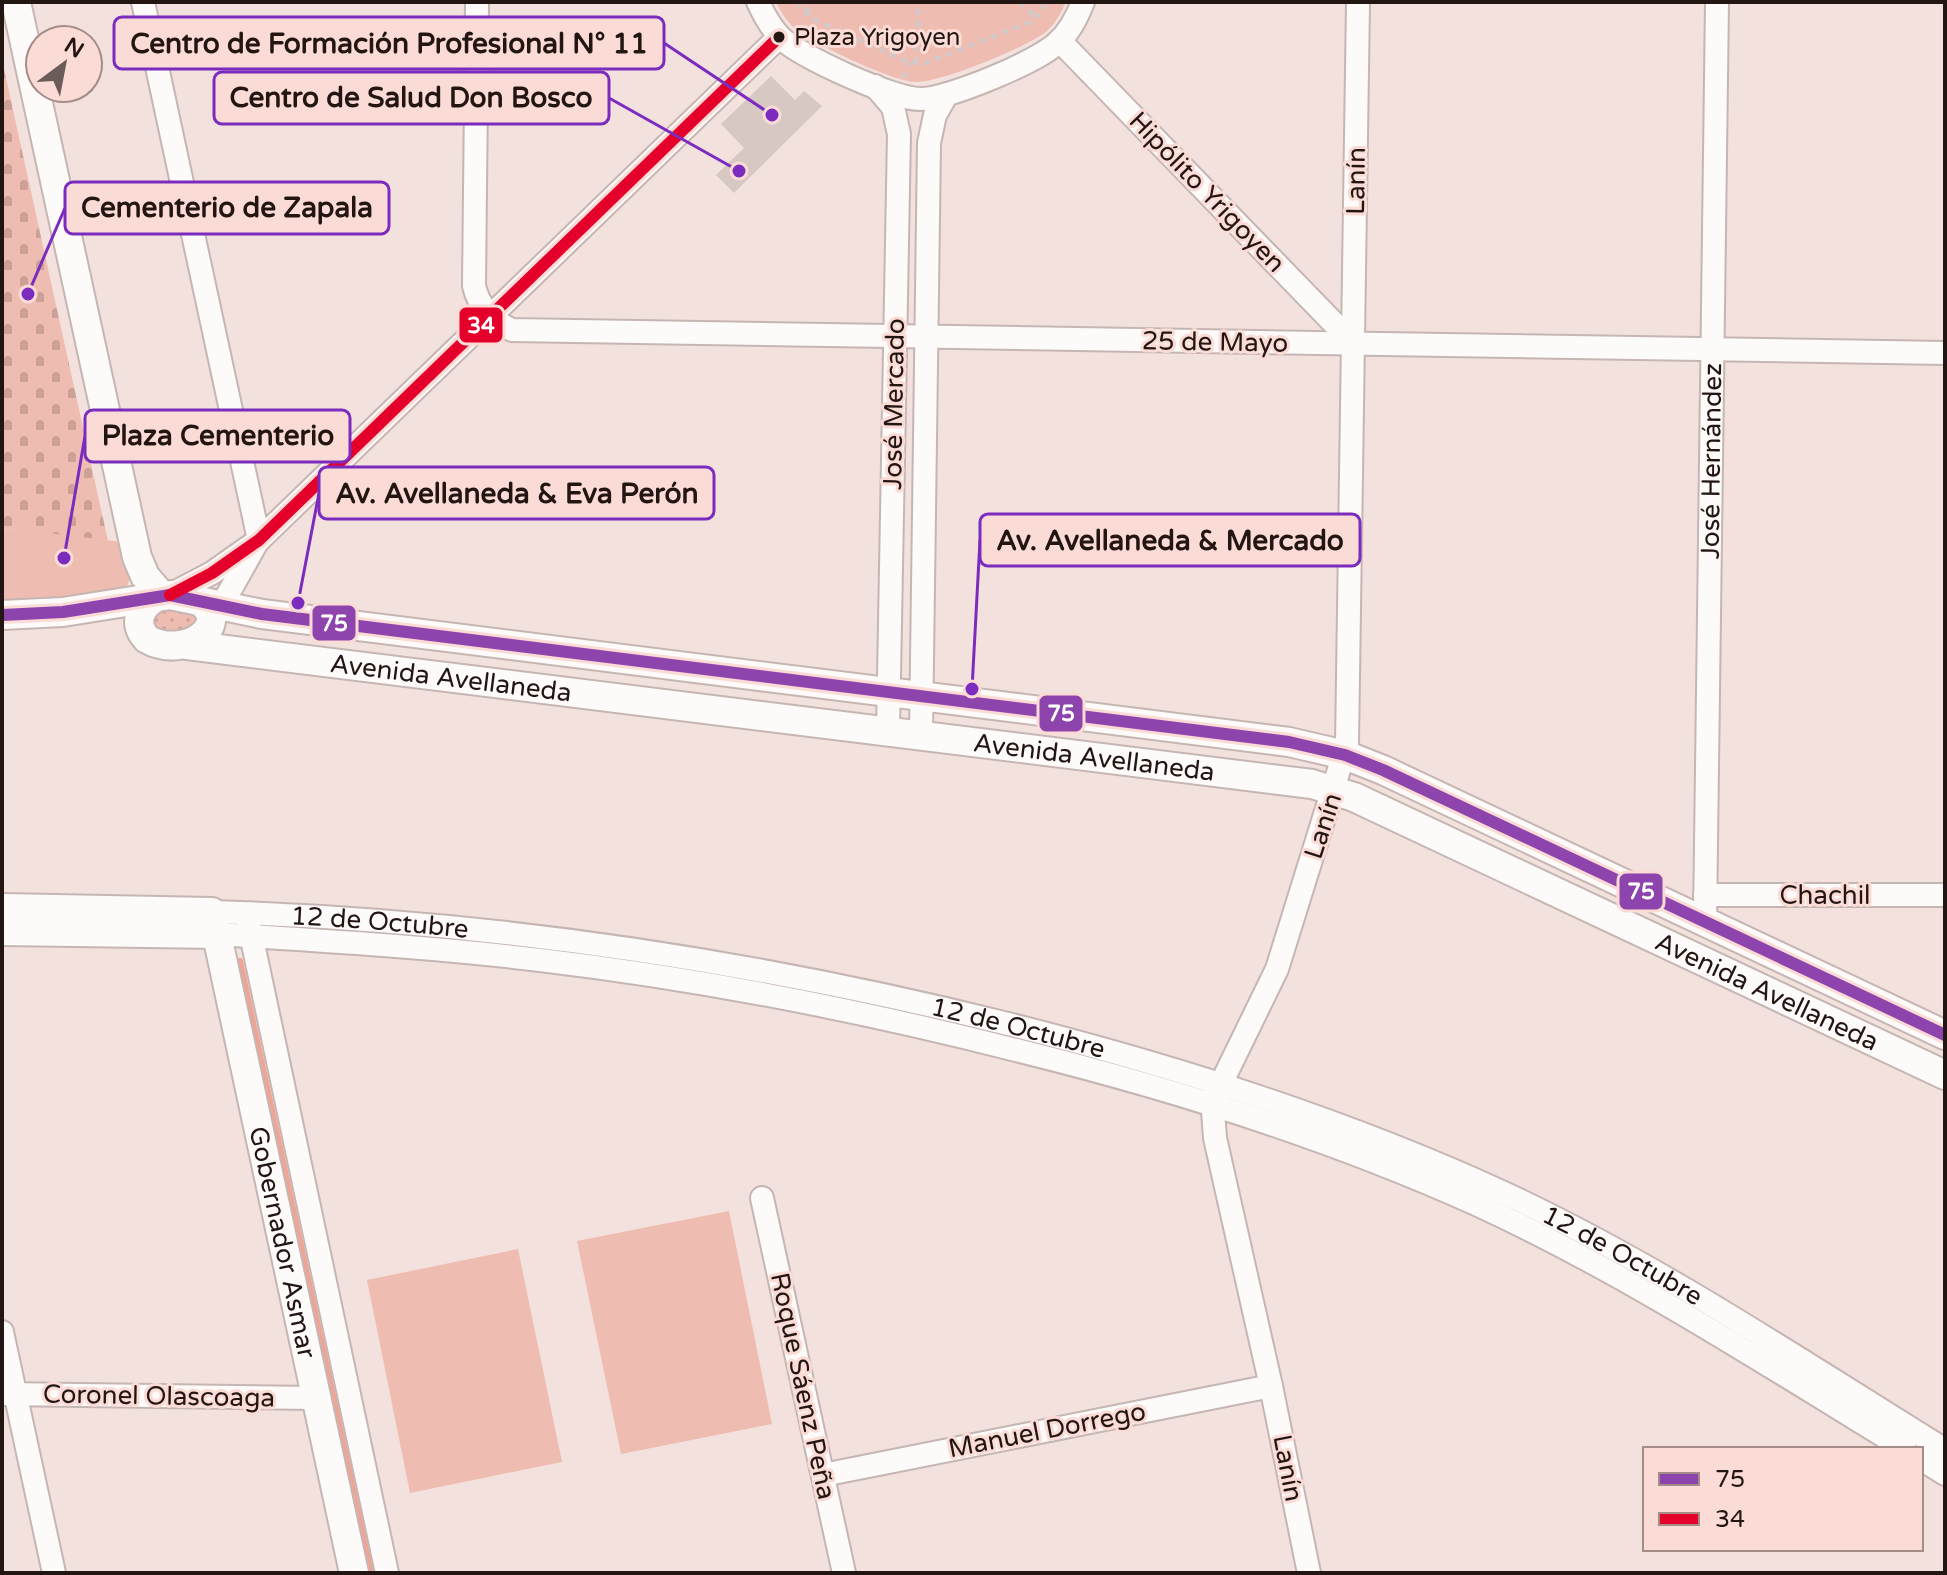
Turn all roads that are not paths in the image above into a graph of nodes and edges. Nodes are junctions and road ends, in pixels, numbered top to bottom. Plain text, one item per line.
1 (16, 2) edge
2 (143, 2) edge
3 (477, 2) edge
4 (758, 2) edge
5 (1083, 2) edge
6 (1358, 2) edge
7 (1717, 2) edge
8 (779, 37) junction
9 (1060, 41) junction
10 (875, 86) junction
11 (947, 94) junction
12 (490, 316) junction
13 (895, 337) junction
14 (926, 338) junction
15 (1354, 344) junction
16 (1713, 349) junction
17 (1945, 353) edge
18 (259, 540) junction
19 (181, 599) junction
20 (2, 615) edge
21 (197, 638) junction
22 (889, 692) junction
23 (922, 697) junction
24 (888, 731) junction
25 (921, 735) junction
26 (1345, 755) junction
27 (1334, 790) junction
28 (1945, 895) edge
29 (2, 908) edge
30 (1705, 908) junction
31 (246, 913) junction
32 (214, 923) junction
33 (2, 931) edge
34 (251, 937) junction
35 (1690, 955) junction
36 (1945, 1035) edge
37 (1945, 1075) edge
38 (1217, 1094) junction
39 (762, 1198) dead end
40 (2, 1332) edge
41 (1271, 1386) junction
42 (9, 1394) edge
43 (316, 1398) junction
44 (1902, 1447) edge
45 (1945, 1450) edge
46 (1923, 1460) edge
47 (1945, 1474) edge
48 (823, 1475) junction
49 (54, 1573) edge
50 (354, 1573) edge
51 (387, 1573) edge
52 (844, 1573) edge
53 (1309, 1573) edge

1 - 19 street
2 - 18 street
3 - 12 street
4 - 8 street
5 - 9 street
6 - 15 street, Lanín
7 - 16 street, José Hernández
8 - 10 street
8 - 12 street
9 - 11 street
9 - 15 street, Hipólito Yrigoyen
10 - 11 street
10 - 13 street, José Mercado
11 - 14 street, José Mercado
12 - 13 street, 25 de Mayo
12 - 18 street
13 - 14 street, 25 de Mayo
13 - 22 street, José Mercado
14 - 15 street, 25 de Mayo
14 - 23 street, José Mercado
15 - 16 street, 25 de Mayo
15 - 26 street, Lanín
16 - 17 street, 25 de Mayo
16 - 30 street, José Hernández
18 - 19 street
18 - 19 street
19 - 20 street, Avenida Avellaneda
19 - 21 street
19 - 21 street, Avenida Avellaneda
19 - 22 street, Avenida Avellaneda
21 - 24 street, Avenida Avellaneda
22 - 23 street, Avenida Avellaneda
22 - 24 street, José Mercado
23 - 25 street, José Mercado
23 - 26 street, Avenida Avellaneda
24 - 25 street, Avenida Avellaneda
25 - 27 street, Avenida Avellaneda
26 - 27 street, Lanín
26 - 30 street, Avenida Avellaneda
27 - 35 street, Avenida Avellaneda
27 - 38 street, Lanín
28 - 30 street, Chachil
29 - 32 street, 12 de Octubre
30 - 35 street, José Hernández
30 - 36 street, Avenida Avellaneda
31 - 32 street, 12 de Octubre
31 - 34 street, Gobernador Asmar
31 - 38 street, 12 de Octubre
32 - 33 street, 12 de Octubre
32 - 34 street, 12 de Octubre
32 - 43 street, Gobernador Asmar
34 - 38 street, 12 de Octubre
34 - 51 street, Gobernador Asmar
35 - 37 street, Avenida Avellaneda
38 - 41 street, Lanín
38 - 44 street, 12 de Octubre
38 - 45 street, 12 de Octubre
39 - 48 street, Roque Sáenz Peña
40 - 42 street
41 - 48 street, Manuel Dorrego
41 - 53 street, Lanín
42 - 43 street, Coronel Olascoaga
42 - 49 street
43 - 50 street, Gobernador Asmar
46 - 47 street
48 - 52 street, Roque Sáenz Peña

